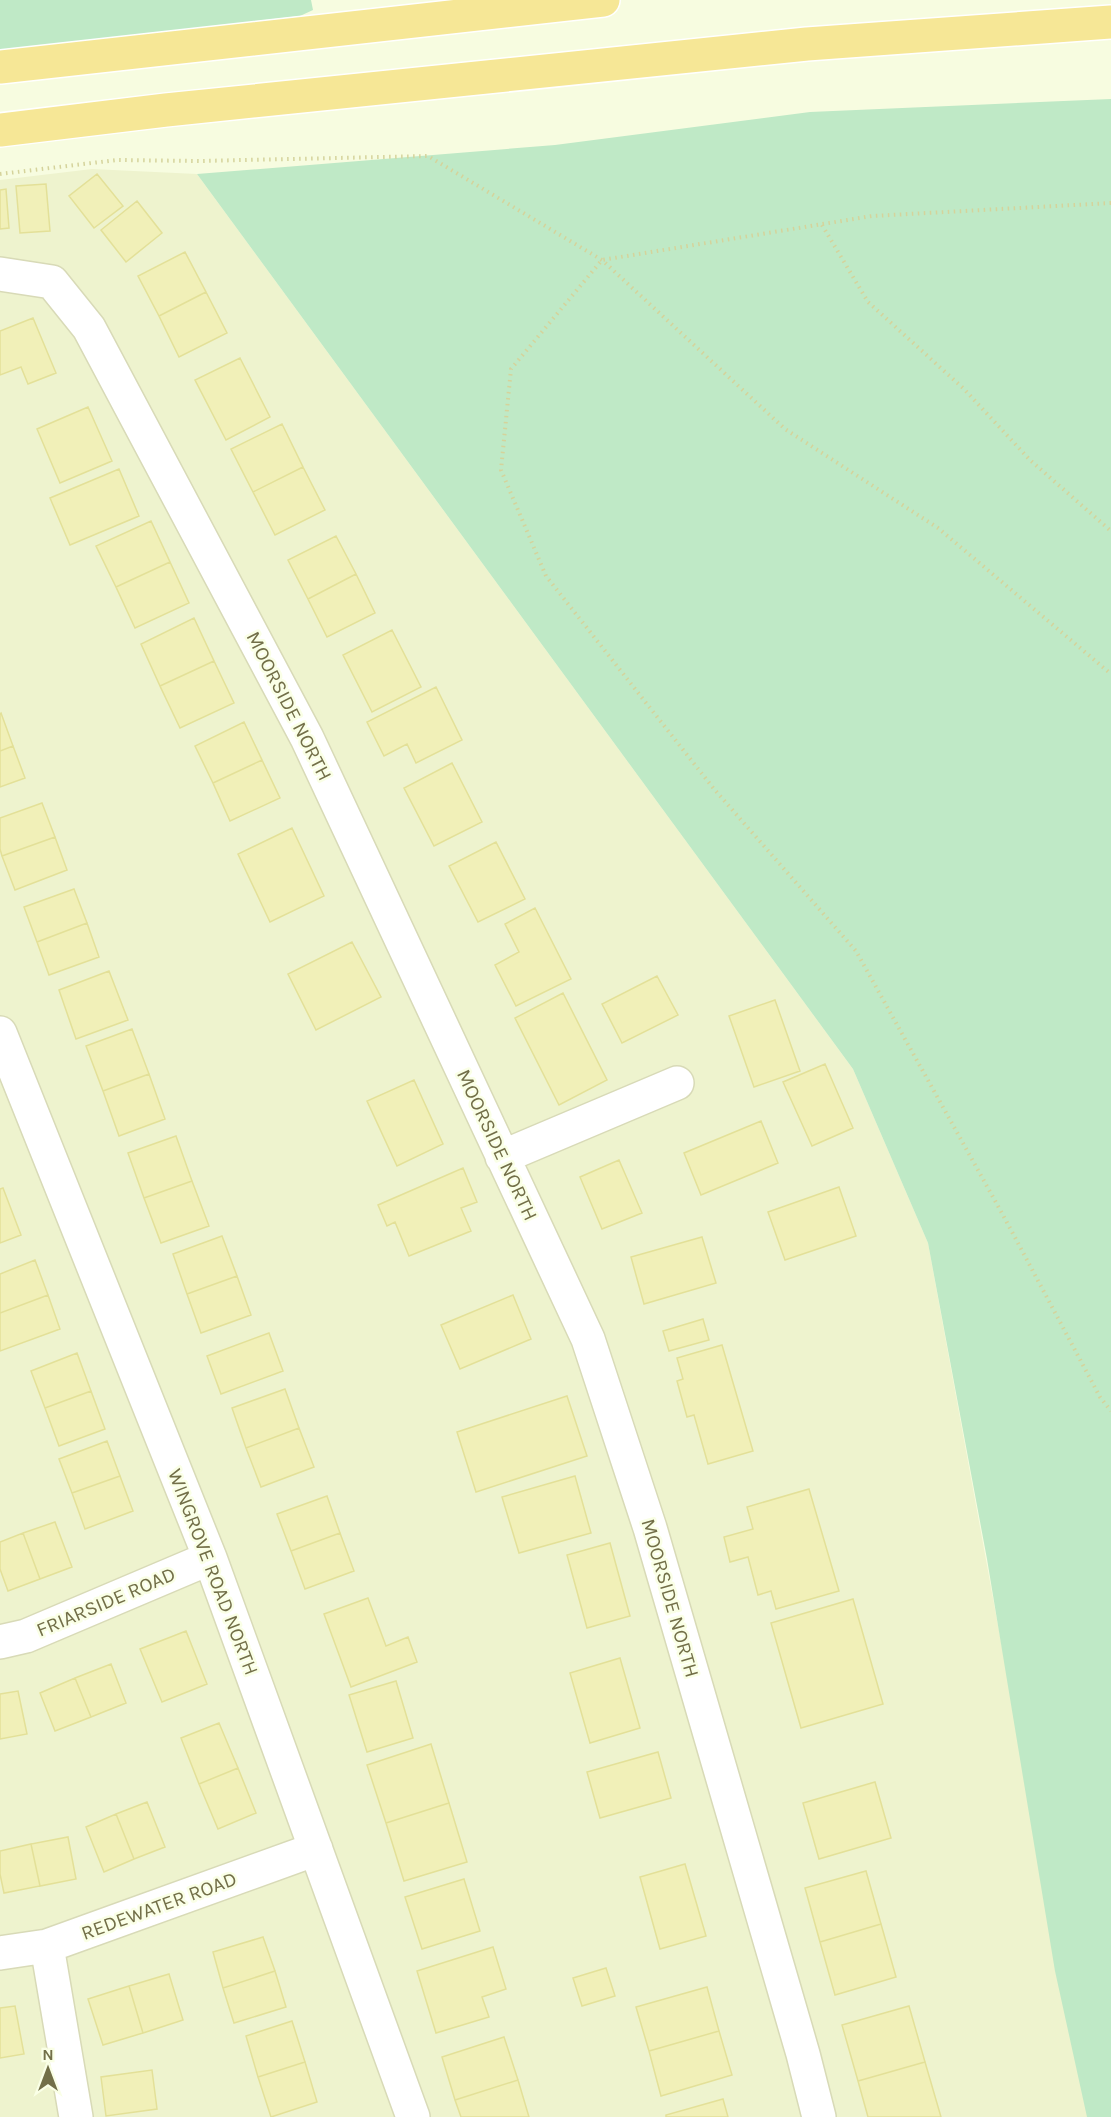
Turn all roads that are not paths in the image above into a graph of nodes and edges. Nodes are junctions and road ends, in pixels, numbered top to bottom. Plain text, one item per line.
1 (577, 1) edge
2 (1111, 22) edge
3 (0, 67) edge
4 (0, 130) edge
5 (0, 274) edge
6 (0, 1033) edge
7 (677, 1083) dead end
8 (502, 1157) junction
9 (210, 1558) junction
10 (0, 1642) edge
11 (316, 1849) junction
12 (47, 1946) junction
13 (0, 1953) edge
14 (76, 2117) edge
15 (413, 2117) edge
16 (819, 2117) edge

1 - 3 highway
2 - 4 highway
5 - 8 street, MOORSIDE NORTH
6 - 9 street, WINGROVE ROAD NORTH
7 - 8 street
8 - 16 street, MOORSIDE NORTH
9 - 10 street, FRIARSIDE ROAD
9 - 11 street, WINGROVE ROAD NORTH
11 - 12 street, REDEWATER ROAD
11 - 15 street, WINGROVE ROAD NORTH
12 - 13 street, REDEWATER ROAD
12 - 14 street

